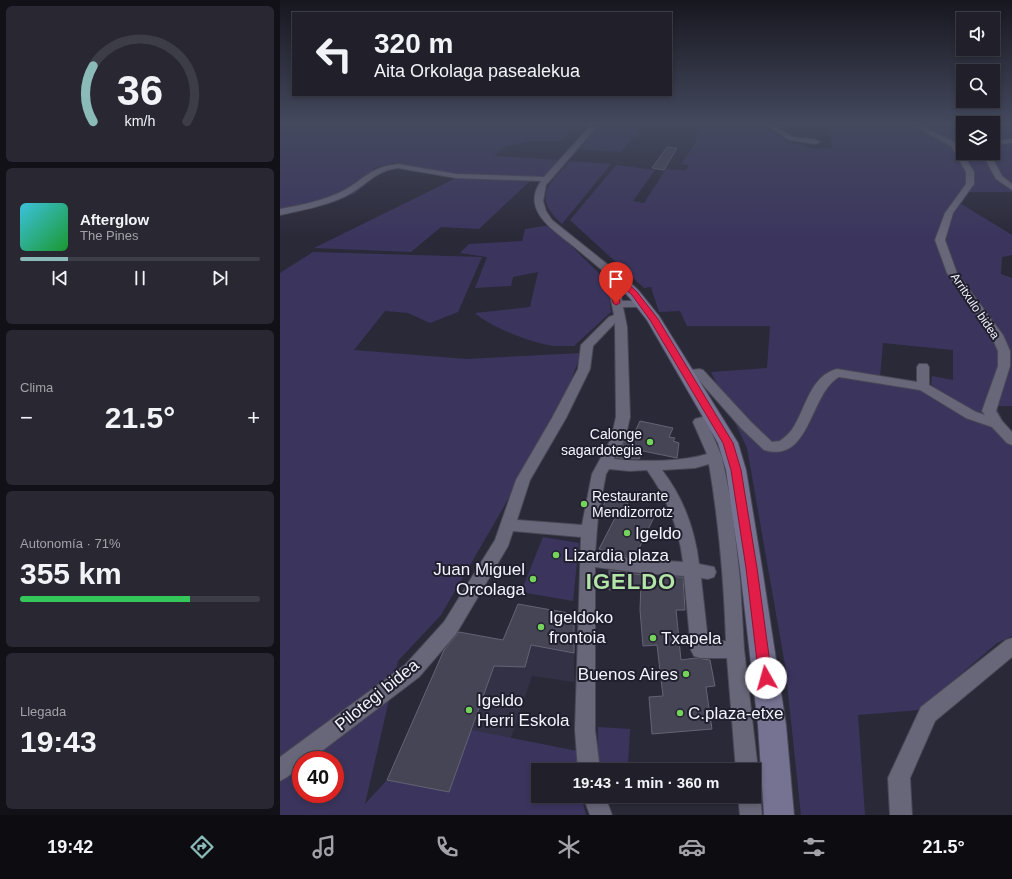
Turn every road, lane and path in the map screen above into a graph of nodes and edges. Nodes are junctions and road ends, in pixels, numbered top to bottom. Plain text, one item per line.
1 (561, 162) edge
2 (966, 162) edge
3 (991, 162) edge
4 (546, 179) junction
5 (1012, 188) edge
6 (280, 212) edge
7 (613, 274) junction
8 (643, 304) junction
9 (619, 311) junction
10 (923, 367) dead end
11 (687, 374) junction
12 (923, 387) junction
13 (714, 418) junction
14 (998, 424) junction
15 (1012, 440) edge
16 (715, 457) junction
17 (605, 463) junction
18 (651, 465) junction
19 (508, 525) junction
20 (589, 532) junction
21 (587, 559) junction
22 (700, 570) junction
23 (1012, 646) edge
24 (735, 649) junction
25 (587, 763) edge
26 (746, 763) edge
27 (280, 770) edge
28 (597, 803) edge
29 (750, 803) edge
30 (602, 815) edge
31 (751, 815) edge
32 (779, 815) edge
33 (901, 815) edge

1 - 4 street
2 - 14 street, Arritxulo bidea
3 - 5 street
4 - 6 street
4 - 7 street
7 - 8 street
7 - 9 street
8 - 9 street
8 - 11 street
9 - 17 street
9 - 19 street, Pilotegi bidea
10 - 12 street
11 - 12 street
11 - 13 street
12 - 14 street
13 - 16 street
13 - 32 street
14 - 15 street, Arritxulo bidea
16 - 18 street
16 - 24 street
17 - 18 street
17 - 20 street
18 - 22 street
19 - 20 street
19 - 27 street, Pilotegi bidea
20 - 21 street
21 - 22 street
21 - 25 street
22 - 24 street
23 - 33 street
24 - 26 street
28 - 30 street
29 - 31 street

